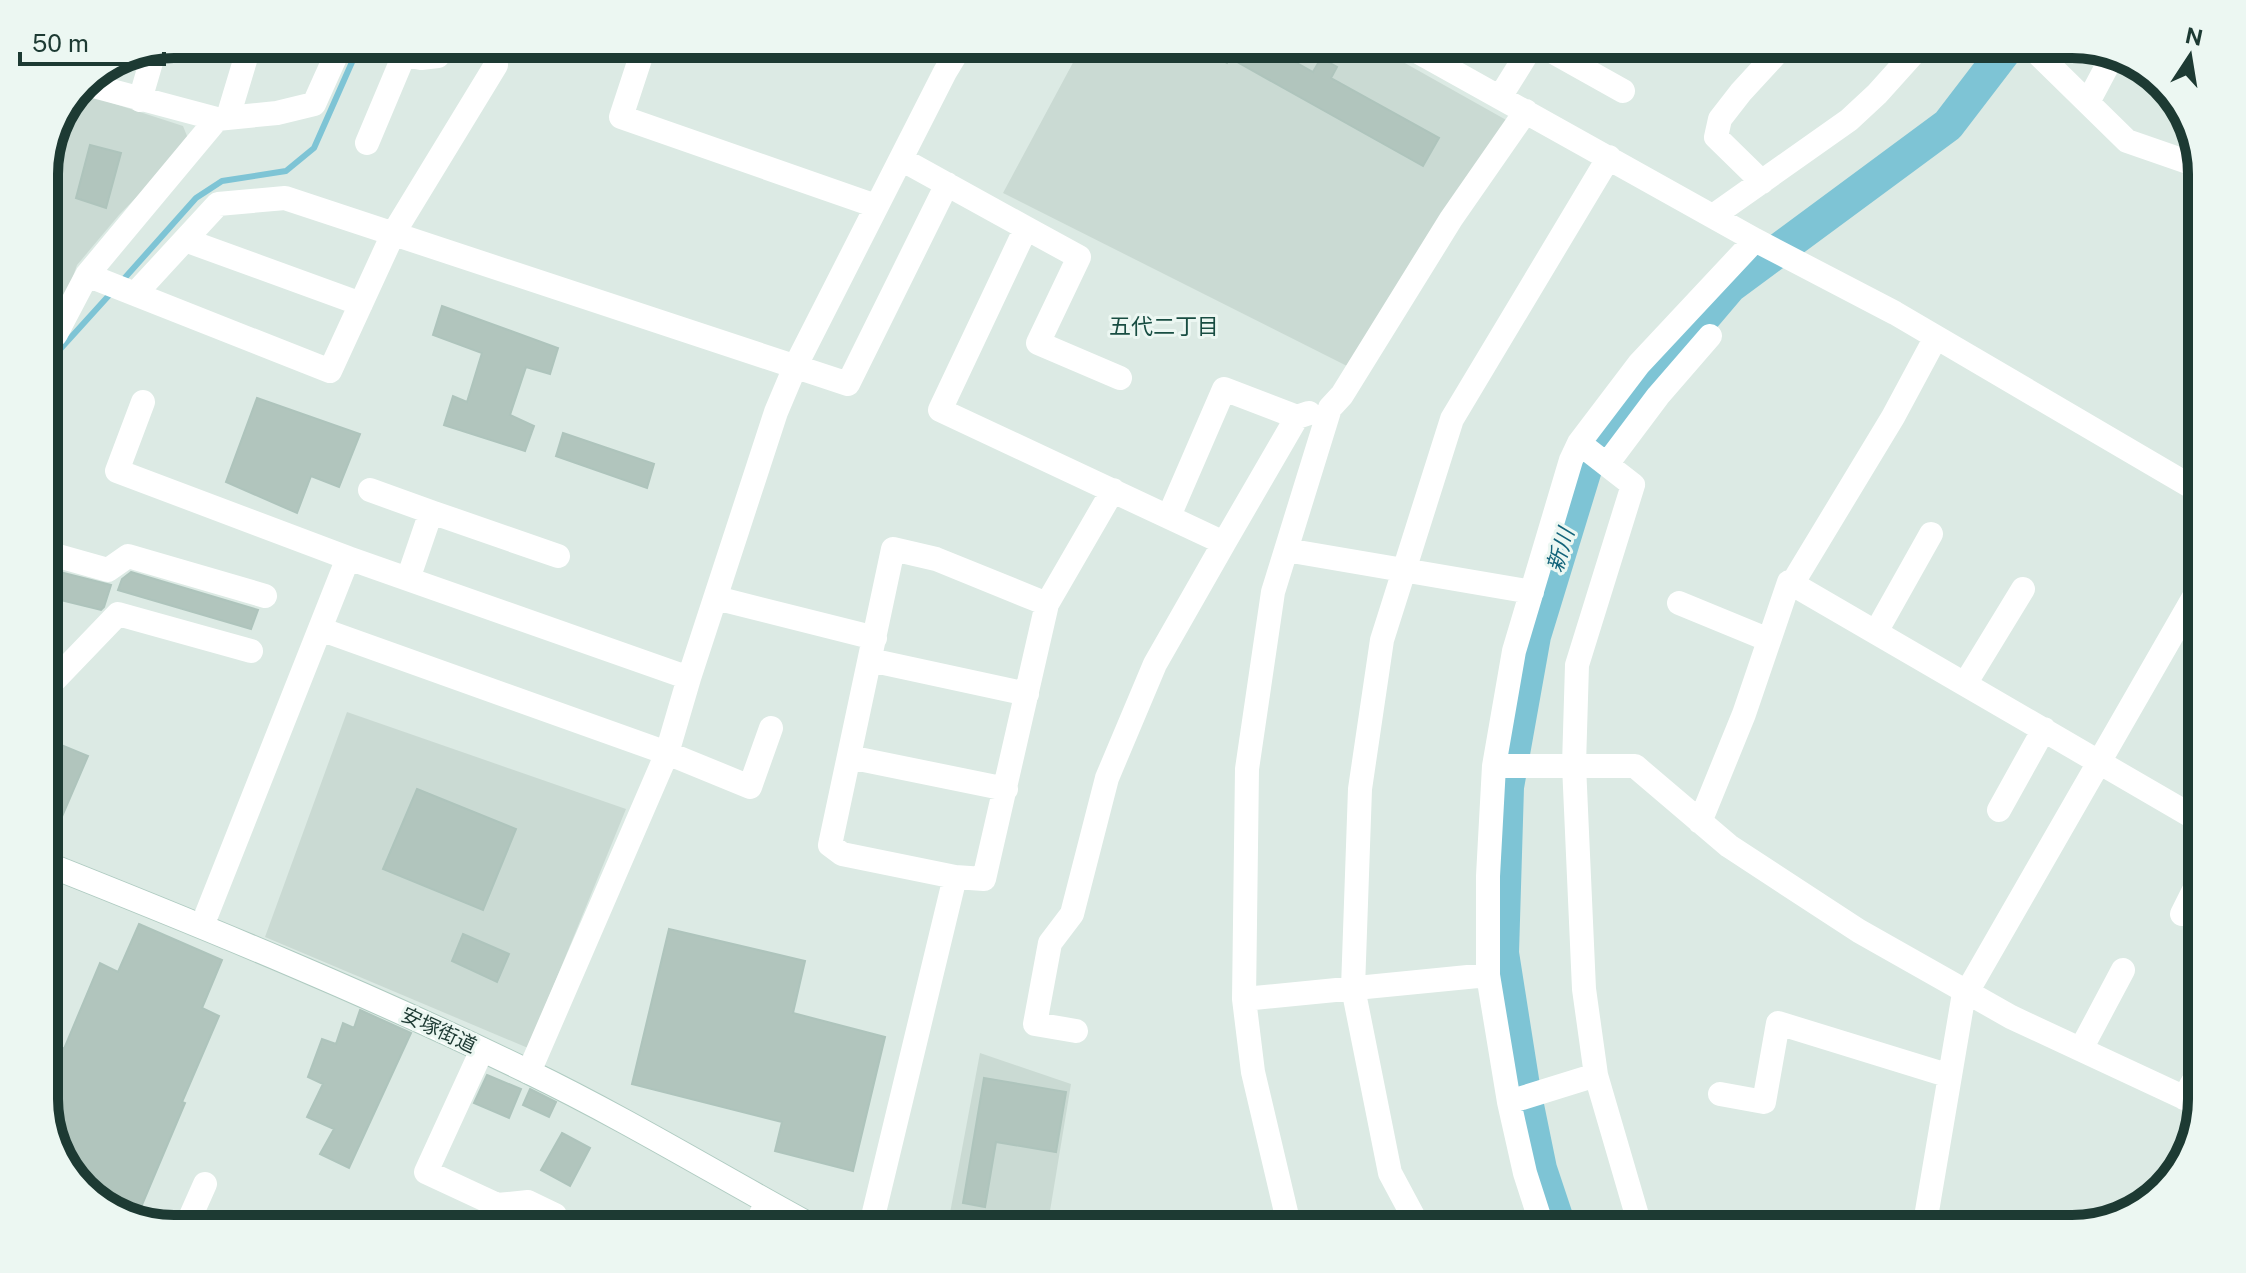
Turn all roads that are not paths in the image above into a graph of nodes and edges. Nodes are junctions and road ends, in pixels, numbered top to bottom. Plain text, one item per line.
1 (245, 58) edge
2 (335, 58) edge
3 (403, 58) edge
4 (640, 58) edge
5 (954, 58) edge
6 (1429, 58) edge
7 (1526, 58) edge
8 (1562, 58) edge
9 (1772, 58) edge
10 (1909, 58) edge
11 (2042, 58) edge
12 (151, 61) edge
13 (2108, 64) edge
14 (496, 65) dead end
15 (97, 87) edge
16 (1623, 91) dead end
17 (1500, 97) junction
18 (140, 100) junction
19 (2088, 102) junction
20 (1526, 111) junction
21 (223, 118) junction
22 (367, 143) dead end
23 (2186, 156) edge
24 (1609, 157) junction
25 (901, 159) junction
26 (1762, 182) junction
27 (947, 184) junction
28 (876, 206) junction
29 (1713, 216) junction
30 (1026, 228) junction
31 (393, 234) junction
32 (185, 240) junction
33 (1762, 243) junction
34 (87, 275) junction
35 (135, 294) junction
36 (361, 304) junction
37 (58, 330) edge
38 (1710, 336) dead end
39 (1936, 337) junction
40 (795, 367) junction
41 (1120, 378) dead end
42 (143, 402) dead end
43 (1330, 408) junction
44 (1297, 417) junction
45 (1593, 454) junction
46 (2188, 485) edge
47 (370, 490) dead end
48 (1113, 490) junction
49 (431, 512) junction
50 (1169, 516) junction
51 (1931, 534) dead end
52 (1224, 543) junction
53 (1286, 550) junction
54 (58, 556) edge
55 (558, 556) dead end
56 (348, 558) junction
57 (1405, 570) junction
58 (408, 579) junction
59 (1792, 584) junction
60 (2023, 589) dead end
61 (1532, 592) junction
62 (265, 596) dead end
63 (716, 598) junction
64 (1679, 603) dead end
65 (1047, 604) junction
66 (2188, 608) edge
67 (320, 629) junction
68 (1876, 632) junction
69 (1769, 640) junction
70 (873, 649) junction
71 (251, 651) dead end
72 (58, 676) edge
73 (689, 678) junction
74 (1965, 684) junction
75 (1027, 694) junction
76 (771, 728) dead end
77 (2044, 729) junction
78 (667, 753) junction
79 (849, 757) junction
80 (2101, 762) junction
81 (1574, 765) junction
82 (1507, 766) junction
83 (1006, 789) junction
84 (1999, 810) dead end
85 (2188, 814) edge
86 (1700, 822) junction
87 (58, 869) edge
88 (955, 877) junction
89 (2188, 902) edge
90 (2182, 914) dead end
91 (202, 926) junction
92 (2123, 970) dead end
93 (1488, 975) junction
94 (1353, 988) junction
95 (1967, 992) junction
96 (1244, 999) junction
97 (1076, 1031) dead end
98 (2081, 1049) junction
99 (482, 1050) junction
100 (529, 1072) junction
101 (1596, 1075) junction
102 (1950, 1076) junction
103 (1720, 1094) dead end
104 (1520, 1098) junction
105 (2188, 1100) edge
106 (205, 1184) dead end
107 (767, 1202) junction
108 (191, 1215) edge
109 (555, 1215) dead end
110 (761, 1215) edge
111 (791, 1215) edge
112 (873, 1215) edge
113 (1287, 1215) edge
114 (1412, 1215) edge
115 (1538, 1215) edge
116 (1637, 1215) edge
117 (1926, 1215) edge

1 - 21 street
2 - 21 street
3 - 22 street
4 - 28 street
5 - 25 street
6 - 17 street
7 - 17 street
8 - 16 street
9 - 26 street
10 - 26 street
11 - 19 street
12 - 18 street
13 - 19 street
14 - 31 street
15 - 18 street
17 - 20 street
18 - 21 street
19 - 23 street
20 - 24 street
20 - 43 street
21 - 34 street
24 - 29 street
24 - 57 street
25 - 27 street
25 - 28 street
26 - 29 street
27 - 30 street
27 - 40 street
28 - 40 street
29 - 33 street
30 - 41 street
30 - 48 street
31 - 32 street
31 - 36 street
31 - 40 street
32 - 35 street
32 - 36 street
33 - 39 street
33 - 45 street
34 - 35 street
34 - 37 street
35 - 36 street
38 - 45 street
39 - 46 street
39 - 59 street
40 - 63 street
42 - 56 street
43 - 44 street
43 - 53 street
44 - 50 street
44 - 52 street
45 - 61 street
45 - 81 street
47 - 49 street
48 - 50 street
48 - 65 street
49 - 55 street
49 - 58 street
50 - 52 street
51 - 68 street
52 - 97 street
53 - 57 street
53 - 96 street
54 - 62 street
56 - 58 street
56 - 67 street
57 - 61 street
57 - 94 street
58 - 73 street
59 - 68 street
59 - 69 street
60 - 74 street
61 - 82 street
63 - 70 street
63 - 73 street
64 - 69 street
65 - 70 street
65 - 75 street
66 - 80 street
67 - 78 street
67 - 91 street
68 - 74 street
69 - 86 street
70 - 75 street
70 - 79 street
71 - 72 street
73 - 78 street
74 - 77 street
75 - 83 street
76 - 78 street
77 - 80 street
77 - 84 street
78 - 100 street
79 - 83 street
79 - 88 street
80 - 85 street
80 - 95 street
81 - 82 street
81 - 86 street
81 - 101 street
82 - 93 street
83 - 88 street
86 - 95 street
87 - 91 street, 安塚街道
88 - 112 street
89 - 90 street
91 - 99 street, 安塚街道
92 - 98 street
93 - 94 street
93 - 104 street
94 - 96 street
94 - 114 street
95 - 98 street
95 - 102 street
96 - 113 street
98 - 105 street
99 - 100 street, 安塚街道
99 - 109 street
100 - 107 street, 安塚街道
101 - 104 street
101 - 116 street
102 - 103 street
102 - 117 street
104 - 115 street
106 - 108 street
107 - 110 street
107 - 111 street, 安塚街道

